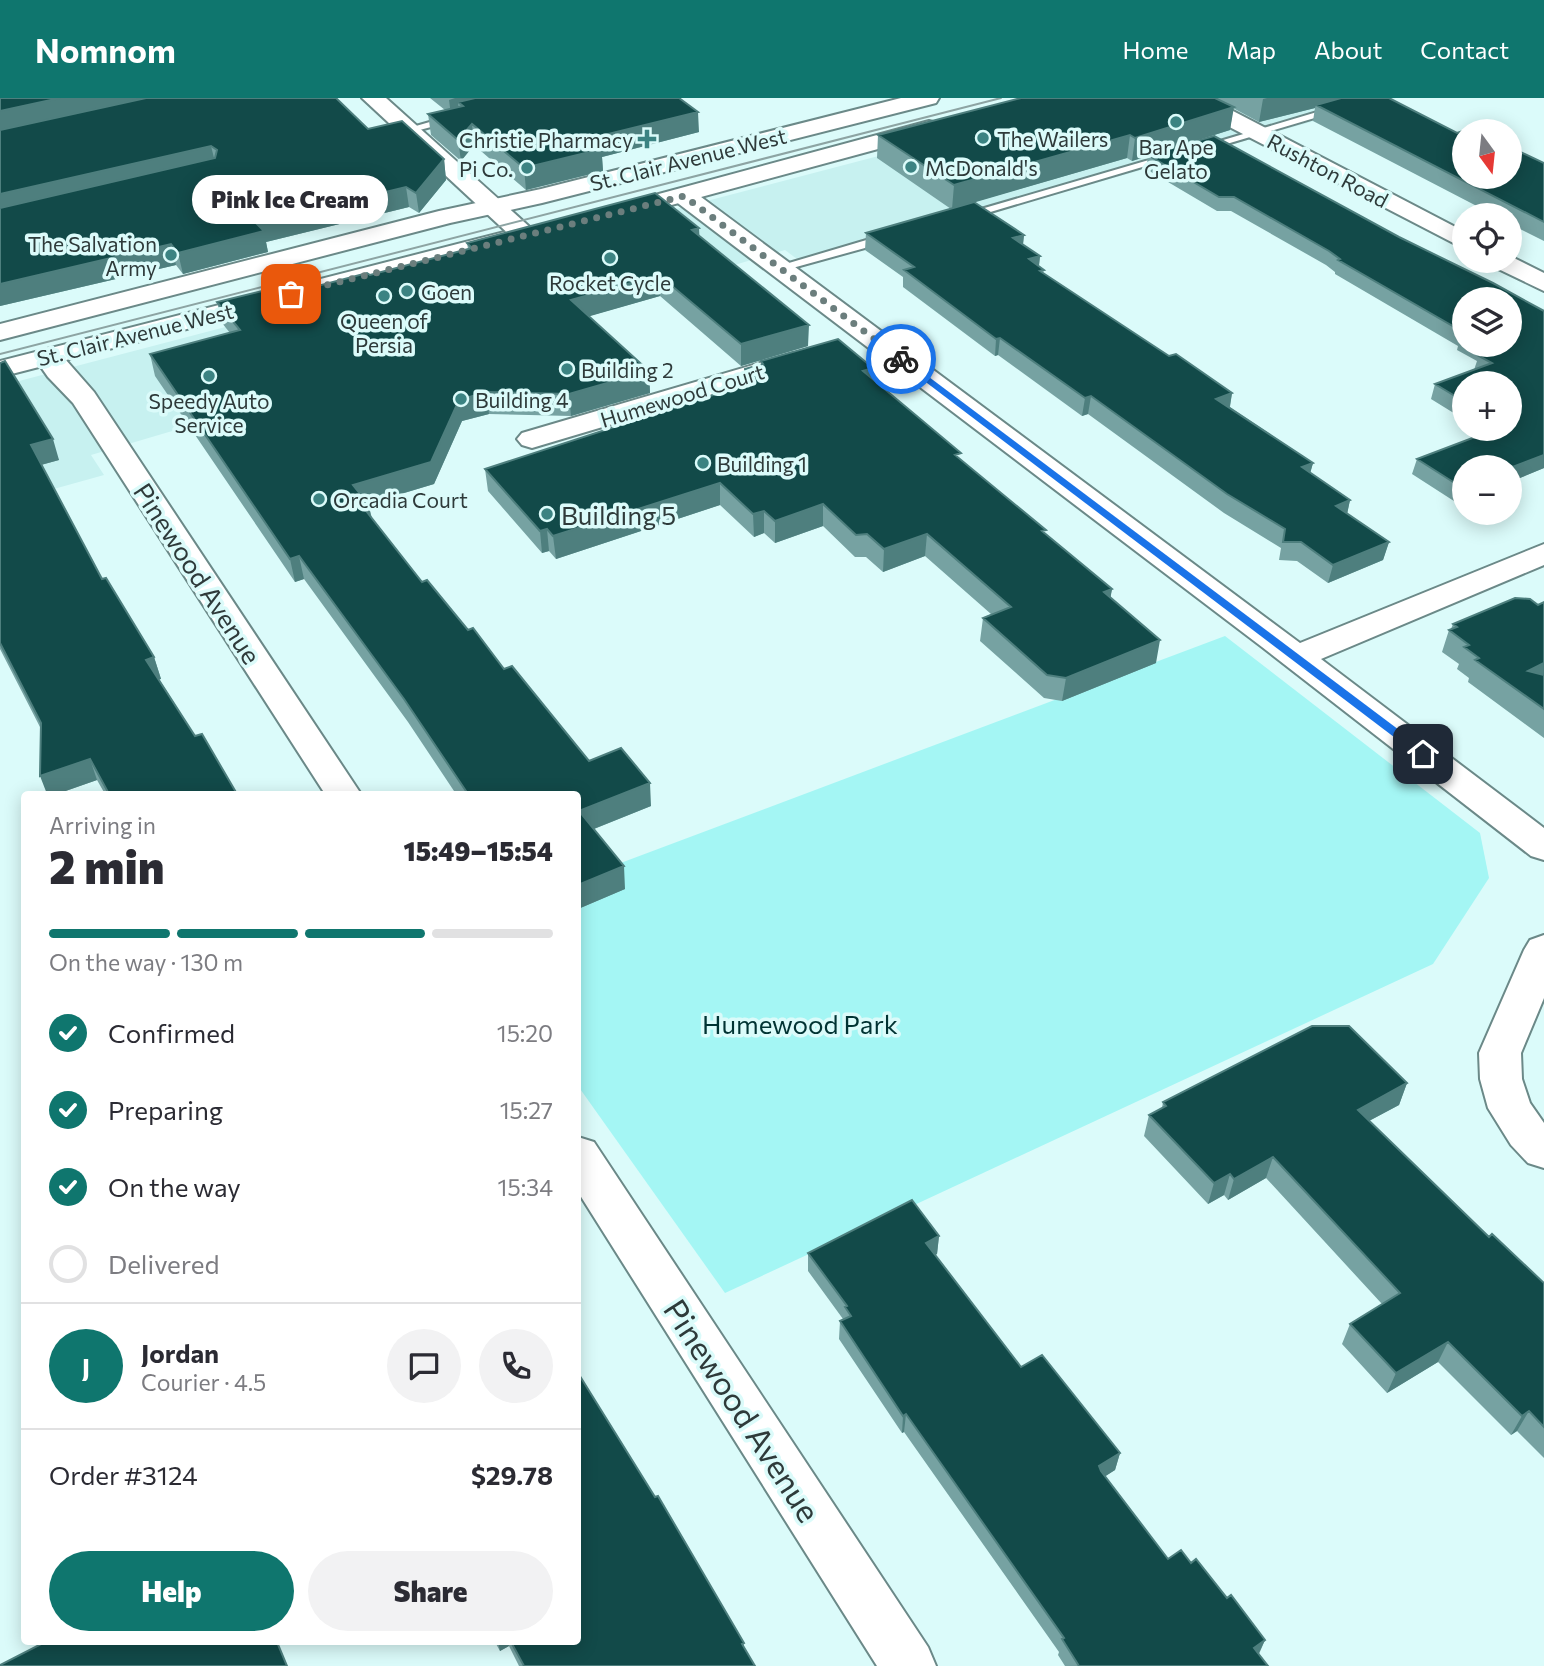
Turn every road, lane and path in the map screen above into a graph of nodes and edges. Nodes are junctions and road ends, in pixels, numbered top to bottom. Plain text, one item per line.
1 (373, 98) edge
2 (928, 98) edge
3 (1191, 98) edge
4 (1376, 98) edge
5 (467, 116) edge
6 (951, 122) edge
7 (408, 130) junction
8 (1256, 132) junction
9 (684, 196) junction
10 (493, 206) junction
11 (597, 218) edge
12 (950, 220) edge
13 (901, 234) edge
14 (1452, 235) edge
15 (778, 268) junction
16 (1522, 272) edge
17 (1544, 284) edge
18 (0, 332) edge
19 (873, 338) junction
20 (48, 356) junction
21 (0, 369) edge
22 (532, 439) dead end
23 (1544, 554) edge
24 (1297, 657) junction
25 (341, 791) edge
26 (1544, 847) edge
27 (1544, 950) edge
28 (1544, 1150) edge
29 (581, 1160) edge
30 (909, 1666) edge

1 - 7 street
2 - 10 street, St. Clair Avenue West
3 - 8 street, Rushton Road
4 - 8 lane
5 - 7 lane
6 - 9 street, St. Clair Avenue West
7 - 10 street
8 - 12 lane
8 - 14 street, Rushton Road
9 - 11 street, St. Clair Avenue West
9 - 15 street
10 - 18 street, St. Clair Avenue West
10 - 20 street, St. Clair Avenue West
13 - 15 lane
15 - 19 street
16 - 17 street
19 - 22 street, Humewood Court
19 - 24 street
20 - 21 street, St. Clair Avenue West
20 - 25 street, Pinewood Avenue
23 - 24 street
24 - 26 street
27 - 28 street
29 - 30 street, Pinewood Avenue

